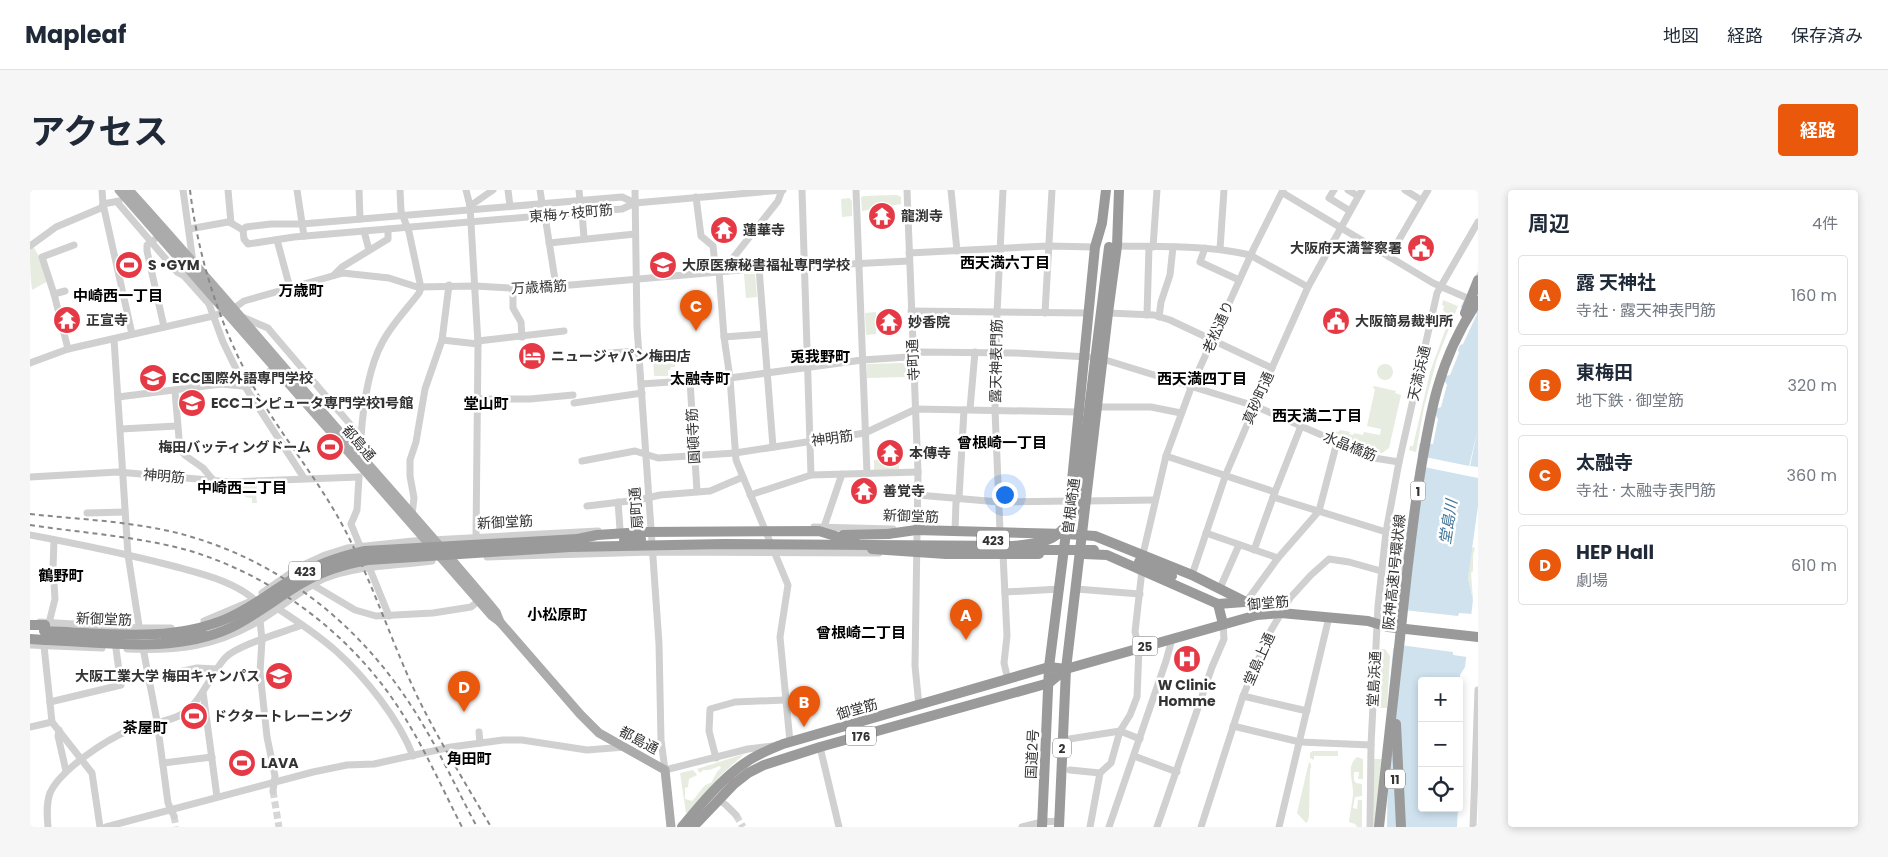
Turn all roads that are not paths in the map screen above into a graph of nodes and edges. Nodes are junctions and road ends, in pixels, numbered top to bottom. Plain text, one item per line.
1 (102, 190) edge
2 (183, 190) edge
3 (228, 190) edge
4 (297, 190) edge
5 (359, 190) edge
6 (400, 190) edge
7 (466, 190) edge
8 (493, 190) edge
9 (508, 190) edge
10 (540, 190) edge
11 (579, 190) edge
12 (635, 190) edge
13 (713, 190) edge
14 (782, 190) edge
15 (802, 190) edge
16 (856, 190) edge
17 (907, 190) edge
18 (951, 190) edge
19 (1003, 190) edge
20 (1052, 190) edge
21 (1106, 190) edge
22 (1157, 190) edge
23 (1224, 190) edge
24 (1334, 190) edge
25 (1348, 190) edge
26 (1404, 190) edge
27 (1428, 190) edge
28 (124, 192) edge
29 (741, 192) edge
30 (1283, 192) edge
31 (1119, 193) edge
32 (1360, 193) edge
33 (705, 196) junction
34 (696, 197) junction
35 (580, 200) junction
36 (1422, 200) junction
37 (117, 202) junction
38 (635, 203) junction
39 (103, 204) junction
40 (542, 204) junction
41 (510, 206) junction
42 (470, 208) junction
43 (1350, 211) junction
44 (582, 212) junction
45 (402, 215) junction
46 (544, 216) junction
47 (360, 219) junction
48 (471, 222) junction
49 (1478, 222) edge
50 (231, 223) junction
51 (302, 224) junction
52 (406, 228) junction
53 (1340, 228) junction
54 (189, 229) junction
55 (388, 229) junction
56 (243, 230) junction
57 (364, 231) junction
58 (635, 234) junction
59 (158, 236) junction
60 (304, 236) junction
61 (584, 238) junction
62 (277, 240) junction
63 (151, 242) junction
64 (549, 243) junction
65 (74, 245) dead end
66 (30, 246) edge
67 (1048, 246) junction
68 (1106, 247) junction
69 (1151, 247) junction
70 (1173, 247) junction
71 (1205, 248) junction
72 (999, 249) junction
73 (1220, 249) junction
74 (369, 250) junction
75 (957, 251) junction
76 (1250, 255) junction
77 (909, 257) junction
78 (1389, 257) junction
79 (193, 262) junction
80 (858, 264) junction
81 (805, 265) junction
82 (759, 268) junction
83 (719, 271) junction
84 (332, 277) junction
85 (636, 279) junction
86 (1239, 280) junction
87 (1478, 280) edge
88 (449, 285) junction
89 (475, 286) junction
90 (556, 286) junction
91 (1440, 286) junction
92 (1308, 287) junction
93 (290, 288) junction
94 (421, 288) junction
95 (512, 289) junction
96 (65, 291) dead end
97 (54, 294) junction
98 (1478, 302) edge
99 (230, 310) junction
100 (911, 311) junction
101 (996, 313) junction
102 (1044, 313) junction
103 (1088, 313) junction
104 (1108, 313) junction
105 (1147, 315) junction
106 (213, 316) junction
107 (241, 317) junction
108 (1159, 317) junction
109 (164, 327) junction
110 (564, 331) dead end
111 (272, 332) junction
112 (132, 334) junction
113 (764, 334) junction
114 (522, 337) junction
115 (724, 337) junction
116 (114, 339) junction
117 (1212, 339) junction
118 (442, 340) junction
119 (262, 341) junction
120 (478, 343) junction
121 (1452, 347) junction
122 (68, 349) junction
123 (289, 352) junction
124 (639, 352) junction
125 (975, 352) junction
126 (996, 352) junction
127 (595, 354) dead end
128 (913, 355) junction
129 (1083, 357) junction
130 (1103, 358) junction
131 (862, 360) junction
132 (30, 363) edge
133 (277, 363) junction
134 (809, 367) junction
135 (1272, 368) junction
136 (767, 373) junction
137 (730, 378) junction
138 (690, 381) junction
139 (641, 384) junction
140 (1192, 385) junction
141 (244, 386) junction
142 (319, 388) junction
143 (175, 391) junction
144 (642, 393) junction
145 (573, 395) dead end
146 (310, 396) junction
147 (118, 397) junction
148 (478, 399) junction
149 (574, 403) dead end
150 (1255, 406) junction
151 (1097, 407) junction
152 (916, 409) junction
153 (967, 409) junction
154 (995, 410) junction
155 (1079, 412) junction
156 (1182, 413) junction
157 (177, 426) junction
158 (1301, 426) junction
159 (121, 429) junction
160 (865, 433) junction
161 (361, 437) junction
162 (812, 441) junction
163 (1337, 442) junction
164 (772, 447) junction
165 (735, 453) junction
166 (646, 454) junction
167 (361, 456) junction
168 (694, 456) junction
169 (1166, 456) junction
170 (582, 461) dead end
171 (1399, 462) junction
172 (365, 471) junction
173 (123, 472) junction
174 (918, 472) junction
175 (842, 474) junction
176 (867, 474) junction
177 (1226, 474) junction
178 (811, 475) junction
179 (30, 477) edge
180 (743, 477) junction
181 (304, 478) junction
182 (213, 480) junction
183 (697, 491) junction
184 (1274, 494) junction
185 (750, 495) junction
186 (918, 495) junction
187 (649, 498) junction
188 (959, 498) junction
189 (1086, 500) junction
190 (1155, 500) junction
191 (618, 502) junction
192 (999, 502) junction
193 (1070, 502) junction
194 (587, 506) dead end
195 (1319, 511) junction
196 (125, 512) junction
197 (88, 513) dead end
198 (412, 515) junction
199 (824, 527) junction
200 (651, 528) junction
201 (763, 528) junction
202 (620, 530) junction
203 (916, 530) junction
204 (955, 531) junction
205 (1000, 531) junction
206 (1386, 532) junction
207 (1206, 533) junction
208 (1066, 534) junction
209 (30, 535) edge
210 (1082, 535) junction
211 (476, 538) junction
212 (578, 539) junction
213 (54, 540) junction
214 (431, 540) junction
215 (1239, 545) junction
216 (360, 546) junction
217 (570, 547) junction
218 (1254, 550) junction
219 (652, 552) junction
220 (774, 553) junction
221 (917, 553) junction
222 (1003, 554) junction
223 (1051, 554) junction
224 (1064, 554) junction
225 (1080, 554) junction
226 (1143, 554) junction
227 (128, 555) junction
228 (1278, 558) junction
229 (447, 559) junction
230 (369, 567) junction
231 (1142, 570) junction
232 (1381, 571) junction
233 (1190, 579) junction
234 (313, 585) junction
235 (1220, 588) junction
236 (1076, 589) junction
237 (1059, 591) junction
238 (1005, 592) junction
239 (1140, 594) junction
240 (255, 599) junction
241 (481, 599) junction
242 (1246, 602) junction
243 (1218, 604) junction
244 (277, 608) junction
245 (1281, 613) junction
246 (269, 614) junction
247 (390, 616) junction
248 (1329, 617) junction
249 (260, 620) junction
250 (49, 623) junction
251 (30, 624) edge
252 (1223, 624) junction
253 (1377, 624) junction
254 (302, 625) junction
255 (140, 628) junction
256 (30, 631) edge
257 (1474, 636) edge
258 (1400, 638) junction
259 (30, 639) edge
260 (1172, 639) junction
261 (262, 640) junction
262 (30, 645) edge
263 (44, 646) junction
264 (1139, 648) junction
265 (116, 649) junction
266 (144, 650) junction
267 (1049, 668) junction
268 (217, 669) junction
269 (1066, 669) junction
270 (150, 678) junction
271 (1008, 680) junction
272 (1049, 682) junction
273 (1478, 690) edge
274 (203, 692) junction
275 (1243, 696) junction
276 (784, 700) junction
277 (50, 702) junction
278 (919, 706) junction
279 (1307, 711) junction
280 (157, 721) junction
281 (52, 722) junction
282 (1232, 726) junction
283 (30, 727) edge
284 (58, 730) junction
285 (1120, 731) junction
286 (1396, 731) junction
287 (479, 732) dead end
288 (1140, 739) junction
289 (1063, 740) junction
290 (1300, 742) junction
291 (480, 743) junction
292 (786, 743) junction
293 (1371, 744) junction
294 (626, 747) junction
295 (820, 747) junction
296 (413, 756) junction
297 (1134, 756) junction
298 (212, 757) junction
299 (716, 758) junction
300 (82, 760) junction
301 (163, 763) junction
302 (665, 770) junction
303 (1070, 770) dead end
304 (66, 772) junction
305 (1177, 772) junction
306 (1100, 773) junction
307 (274, 783) junction
308 (273, 791) tunnel mouth
309 (217, 797) junction
310 (719, 800) junction
311 (172, 812) junction
312 (736, 815) tunnel mouth
313 (1059, 824) edge
314 (1042, 825) edge
315 (671, 826) edge
316 (48, 827) edge
317 (100, 827) edge
318 (106, 827) edge
319 (682, 827) edge
320 (693, 827) edge
321 (839, 827) edge
322 (1022, 827) edge
323 (1090, 827) edge
324 (1110, 827) edge
325 (1158, 827) edge
326 (1201, 827) edge
327 (1279, 827) edge
328 (1370, 827) edge
329 (1379, 827) edge
330 (1394, 827) edge
331 (1401, 827) edge
332 (1473, 827) edge

1 - 39 street
2 - 54 street
3 - 50 street
4 - 51 street
5 - 47 street
6 - 45 street
7 - 42 street
8 - 42 street
9 - 41 street
10 - 40 street
11 - 35 street
12 - 38 street, 扇町通
13 - 33 street
14 - 29 street
14 - 83 street
15 - 81 street
16 - 80 street
17 - 77 street, 寺町通
18 - 75 street
19 - 72 street, 露天神表門筋
20 - 67 street
21 - 68 highway, 423
22 - 69 street
23 - 73 street
24 - 43 street
25 - 32 street
26 - 36 street
27 - 36 street
28 - 37 street
28 - 59 main road, 都島通
28 - 79 main road, 都島通
29 - 33 street
30 - 53 street
30 - 76 street, 老松通り
31 - 68 highway, 423
32 - 43 street, 真砂町通
33 - 34 street
34 - 38 street
34 - 83 street
35 - 38 street, 東梅ヶ枝町筋
35 - 40 street, 東梅ヶ枝町筋
36 - 78 street
37 - 39 street
37 - 63 street
38 - 44 street, 東梅ヶ枝町筋
38 - 58 street, 扇町通
39 - 66 street
39 - 112 street
40 - 41 street, 東梅ヶ枝町筋
41 - 42 street, 東梅ヶ枝町筋
42 - 45 street, 東梅ヶ枝町筋
42 - 48 street
43 - 53 street, 真砂町通
44 - 46 street, 東梅ヶ枝町筋
44 - 61 street
45 - 47 street, 東梅ヶ枝町筋
45 - 52 street
46 - 48 street, 東梅ヶ枝町筋
46 - 64 street
47 - 51 street, 東梅ヶ枝町筋
48 - 52 street, 東梅ヶ枝町筋
48 - 89 street
49 - 91 street, 天満浜通
50 - 54 street
50 - 56 street
51 - 56 street, 東梅ヶ枝町筋
51 - 60 street
52 - 55 street, 東梅ヶ枝町筋
52 - 94 street
53 - 78 street
53 - 92 street, 真砂町通
54 - 79 street
55 - 57 street, 東梅ヶ枝町筋
55 - 74 street
56 - 62 street, 東梅ヶ枝町筋
57 - 60 street, 東梅ヶ枝町筋
57 - 74 street
58 - 61 street
58 - 85 street, 扇町通
59 - 63 street
59 - 99 main road, 都島通
60 - 62 street, 東梅ヶ枝町筋
61 - 64 street
62 - 93 street
63 - 106 street
63 - 109 street
64 - 90 street
65 - 97 street
67 - 68 street, 万歳橋筋
67 - 72 street, 万歳橋筋
67 - 102 street
68 - 69 street, 万歳橋筋
68 - 103 highway, 曽根崎通
68 - 104 highway, 曽根崎通
68 - 212 highway, 423, bridge
68 - 217 highway, 423, bridge
69 - 70 street, 万歳橋筋
69 - 105 street
70 - 71 street, 万歳橋筋
70 - 108 street
71 - 73 street, 万歳橋筋
71 - 86 street
72 - 75 street, 万歳橋筋
72 - 101 street, 露天神表門筋
73 - 76 street, 万歳橋筋
74 - 84 street
75 - 77 street, 万歳橋筋
76 - 86 street, 老松通り
76 - 92 street, 万歳橋筋
77 - 80 street, 万歳橋筋
77 - 100 street, 寺町通
78 - 91 street
79 - 99 main road, 都島通
80 - 81 street, 万歳橋筋
80 - 131 street
81 - 82 street, 万歳橋筋
81 - 134 street
82 - 83 street, 万歳橋筋
82 - 113 street
83 - 85 street, 万歳橋筋
83 - 115 street
84 - 93 street
84 - 94 street
85 - 90 street, 万歳橋筋
85 - 124 street, 扇町通
86 - 117 street, 老松通り
87 - 121 highway, 1, bridge
88 - 89 street, 万歳橋筋
88 - 94 street, 万歳橋筋
88 - 118 street
89 - 95 street, 万歳橋筋
89 - 120 street
90 - 95 street, 万歳橋筋
91 - 98 street
91 - 171 street, 天満浜通
92 - 135 street, 真砂町通
93 - 99 street
94 - 161 street
95 - 114 street
96 - 97 street
97 - 122 street
98 - 121 highway, 阪神高速1号環状線 / 1, bridge
99 - 106 street
99 - 107 main road, 都島通
99 - 133 main road, 都島通
100 - 101 street
100 - 128 street, 寺町通
101 - 102 street
101 - 126 street, 露天神表門筋
102 - 103 street
103 - 129 highway, 曽根崎通
104 - 105 street
104 - 130 highway, 曽根崎通
105 - 108 street
106 - 109 street
106 - 141 street
107 - 111 street
107 - 119 main road, 都島通
108 - 117 street
109 - 112 street
110 - 114 street
111 - 119 street
111 - 123 street
112 - 116 street
113 - 115 street
113 - 136 street
114 - 120 street
115 - 137 street
116 - 122 street
116 - 147 street
117 - 135 street
117 - 140 street, 老松通り
118 - 120 street
118 - 198 street
119 - 133 main road, 都島通
120 - 148 street
121 - 258 highway, 阪神高速1号環状線 / 1, bridge
122 - 132 street
123 - 133 street
123 - 142 street
124 - 127 street
124 - 139 street, 扇町通
125 - 126 street, 水晶橋筋
125 - 128 street, 水晶橋筋
125 - 153 street
126 - 129 street, 水晶橋筋
126 - 154 street, 露天神表門筋
128 - 131 street, 水晶橋筋
128 - 152 street, 寺町通
129 - 130 street, 水晶橋筋
129 - 155 highway, 曽根崎通
130 - 140 street, 水晶橋筋
130 - 151 highway, 曽根崎通
131 - 134 street, 水晶橋筋
131 - 160 street
133 - 141 street
133 - 146 main road, 都島通
133 - 172 main road, 都島通
134 - 136 street, 水晶橋筋
134 - 162 street
135 - 150 street, 真砂町通
136 - 137 street, 水晶橋筋
136 - 164 street
137 - 138 street, 水晶橋筋
137 - 165 street
138 - 139 street, 水晶橋筋
138 - 168 street, 圓頓寺筋
139 - 144 street, 扇町通
140 - 150 street, 水晶橋筋
140 - 156 street, 老松通り
141 - 143 street
141 - 181 street
142 - 146 street
142 - 161 street
143 - 147 street
143 - 157 street
144 - 149 street
144 - 166 street, 扇町通
145 - 148 street
146 - 167 main road, 都島通
147 - 159 street
148 - 211 street
150 - 158 street, 水晶橋筋
150 - 177 street, 真砂町通
151 - 156 street
151 - 189 highway, 曽根崎通
152 - 153 street, 神明筋
152 - 160 street, 神明筋
152 - 174 street, 寺町通
153 - 154 street, 神明筋
153 - 188 street
154 - 155 street, 神明筋
154 - 192 street, 露天神表門筋
155 - 193 highway, 曽根崎通
156 - 169 street, 老松通り
157 - 159 street
157 - 182 street
158 - 163 street, 水晶橋筋
158 - 184 street
159 - 173 street
160 - 162 street, 神明筋
160 - 176 street
161 - 167 street
162 - 164 street, 神明筋
162 - 178 street
163 - 171 street, 水晶橋筋
163 - 195 street
164 - 165 street, 神明筋
165 - 168 street, 神明筋
165 - 180 street
166 - 168 street, 神明筋
166 - 170 street, 神明筋
166 - 187 street, 扇町通
167 - 172 main road, 都島通
168 - 183 street, 圓頓寺筋
169 - 177 street
169 - 190 street, 老松通り
171 - 206 street, 天満浜通
172 - 181 street, 神明筋
172 - 198 main road, 都島通
172 - 214 main road, 都島通
172 - 216 street
173 - 179 street, 神明筋
173 - 182 street, 神明筋
173 - 196 street
174 - 176 street
174 - 186 street, 寺町通
175 - 176 street
175 - 178 street
175 - 199 street
177 - 184 street
177 - 207 street, 真砂町通
178 - 185 street
180 - 183 street
180 - 185 street
181 - 182 street, 神明筋
183 - 187 street
184 - 195 street
184 - 218 street
185 - 201 street
186 - 188 street
186 - 203 street, 寺町通
187 - 191 street
187 - 200 street, 扇町通
188 - 192 street
188 - 204 street
189 - 190 street
189 - 210 highway, 曽根崎通
190 - 226 street, 老松通り
191 - 194 street
191 - 202 street
192 - 193 street
192 - 205 street, 露天神表門筋
193 - 208 highway, 曽根崎通
195 - 206 street
195 - 228 street
196 - 197 street
196 - 227 street
198 - 214 main road, 都島通
199 - 201 street, 新御堂筋
199 - 203 street, 新御堂筋
200 - 201 street, 新御堂筋
200 - 202 street, 新御堂筋
200 - 219 street, 扇町通
201 - 220 street
202 - 211 street, 新御堂筋
203 - 204 highway, 新御堂筋 / 423
203 - 212 highway, 423, bridge
203 - 221 street, 寺町通
204 - 205 highway, 新御堂筋 / 423
205 - 208 highway, 新御堂筋 / 423
206 - 232 street, 堂島浜通
207 - 215 street
207 - 233 street, 真砂町通
208 - 210 highway, 新御堂筋 / 423
208 - 224 highway, 曽根崎通
209 - 213 street
210 - 225 highway, 曽根崎通
210 - 226 highway, 新御堂筋 / 423
211 - 214 street, 新御堂筋
212 - 233 highway, 423, bridge
212 - 256 highway, 新御堂筋 / 423, bridge
213 - 227 street
213 - 250 street
214 - 216 street, 新御堂筋
214 - 229 main road, 都島通
215 - 218 street
215 - 235 street
216 - 240 street, 新御堂筋
217 - 221 highway, 423, bridge
217 - 259 highway, 423, bridge
218 - 228 street
219 - 220 street
219 - 229 street
219 - 302 street, 扇町通
220 - 221 street
220 - 276 street
221 - 222 highway, 423
221 - 278 street
222 - 223 highway, 423
222 - 238 street
223 - 224 highway, 423
223 - 237 highway
224 - 225 highway, 423
224 - 237 highway, 曽根崎通
225 - 231 highway, 423
225 - 236 highway, 曽根崎通
226 - 233 highway, 新御堂筋 / 423
227 - 240 street
227 - 255 street
228 - 242 street
229 - 230 street
229 - 241 main road, 都島通
230 - 234 street
230 - 247 street
231 - 239 street
231 - 243 highway, 423
232 - 245 street, 堂島上通
232 - 253 street, 堂島浜通
233 - 235 highway, 新御堂筋 / 423
233 - 242 highway, 423
234 - 244 street
234 - 247 street
235 - 242 highway, 新御堂筋 / 423
236 - 239 street
236 - 269 highway, 曽根崎通
237 - 238 street
237 - 267 highway, 曽根崎通
238 - 271 street
239 - 264 street
240 - 246 street
240 - 251 highway, bridge
240 - 255 street, 新御堂筋
241 - 247 street
241 - 294 main road, 都島通
242 - 243 highway
242 - 245 highway, 新御堂筋 / 423
243 - 252 highway
244 - 246 street
244 - 254 street
245 - 248 highway, 御堂筋 / 25
245 - 252 highway, 御堂筋 / 25
245 - 275 street, 堂島上通
246 - 249 street
248 - 253 highway, 御堂筋 / 25
248 - 279 street
249 - 261 street
249 - 266 street
250 - 251 street, 新御堂筋
250 - 255 street, 新御堂筋
252 - 260 highway, 御堂筋 / 25
252 - 305 street
253 - 257 highway, 御堂筋 / 25
253 - 293 street, 堂島浜通
254 - 261 street
254 - 296 street
255 - 266 street
258 - 286 highway, 阪神高速1号環状線 / 1
258 - 329 highway
260 - 264 highway, 御堂筋 / 25
260 - 288 street
261 - 268 street
261 - 307 street
262 - 263 street
263 - 265 street
263 - 277 street
264 - 269 highway, 御堂筋 / 25
264 - 285 street
265 - 266 street
265 - 277 street
266 - 270 street
267 - 269 highway, 御堂筋 / 176
267 - 271 highway, 御堂筋 / 176
267 - 272 highway, 曽根崎通 / 2
268 - 270 street
268 - 274 street
269 - 272 highway, 御堂筋 / 176
269 - 289 highway, 曽根崎通 / 2
270 - 280 street
271 - 278 highway, 御堂筋 / 176
272 - 295 highway, 御堂筋 / 176
272 - 314 highway, 国道2号 / 2
273 - 332 street
274 - 280 street
274 - 298 street
275 - 279 street
275 - 282 street, 堂島上通
276 - 292 street
276 - 299 street
277 - 281 street
278 - 292 highway, 御堂筋 / 176
279 - 290 street
280 - 300 street
280 - 301 street
281 - 283 street
281 - 284 street
282 - 290 street
282 - 326 street, 堂島上通
284 - 300 street
284 - 304 street
285 - 288 street
285 - 289 street
285 - 306 street
286 - 330 highway, 11
286 - 331 highway, 阪神高速1号環状線 / 1
287 - 291 street
288 - 297 street
289 - 313 highway, 曽根崎通 / 2
290 - 293 street
290 - 327 street
291 - 294 street
291 - 296 street
292 - 299 street
292 - 319 highway, 御堂筋 / 176
293 - 328 street, 堂島浜通
294 - 302 main road, 都島通
295 - 310 highway, 御堂筋 / 176
295 - 321 street
296 - 307 street
297 - 305 street
297 - 324 street
298 - 301 street
298 - 309 street
299 - 302 street
300 - 304 street
300 - 317 street
301 - 311 street
302 - 315 main road, 扇町通
303 - 306 street
304 - 316 street
305 - 325 street
306 - 323 street
307 - 308 street
307 - 309 street
309 - 311 street
310 - 312 street
310 - 320 highway, 御堂筋 / 176
311 - 318 street
313 - 314 street
314 - 322 street

